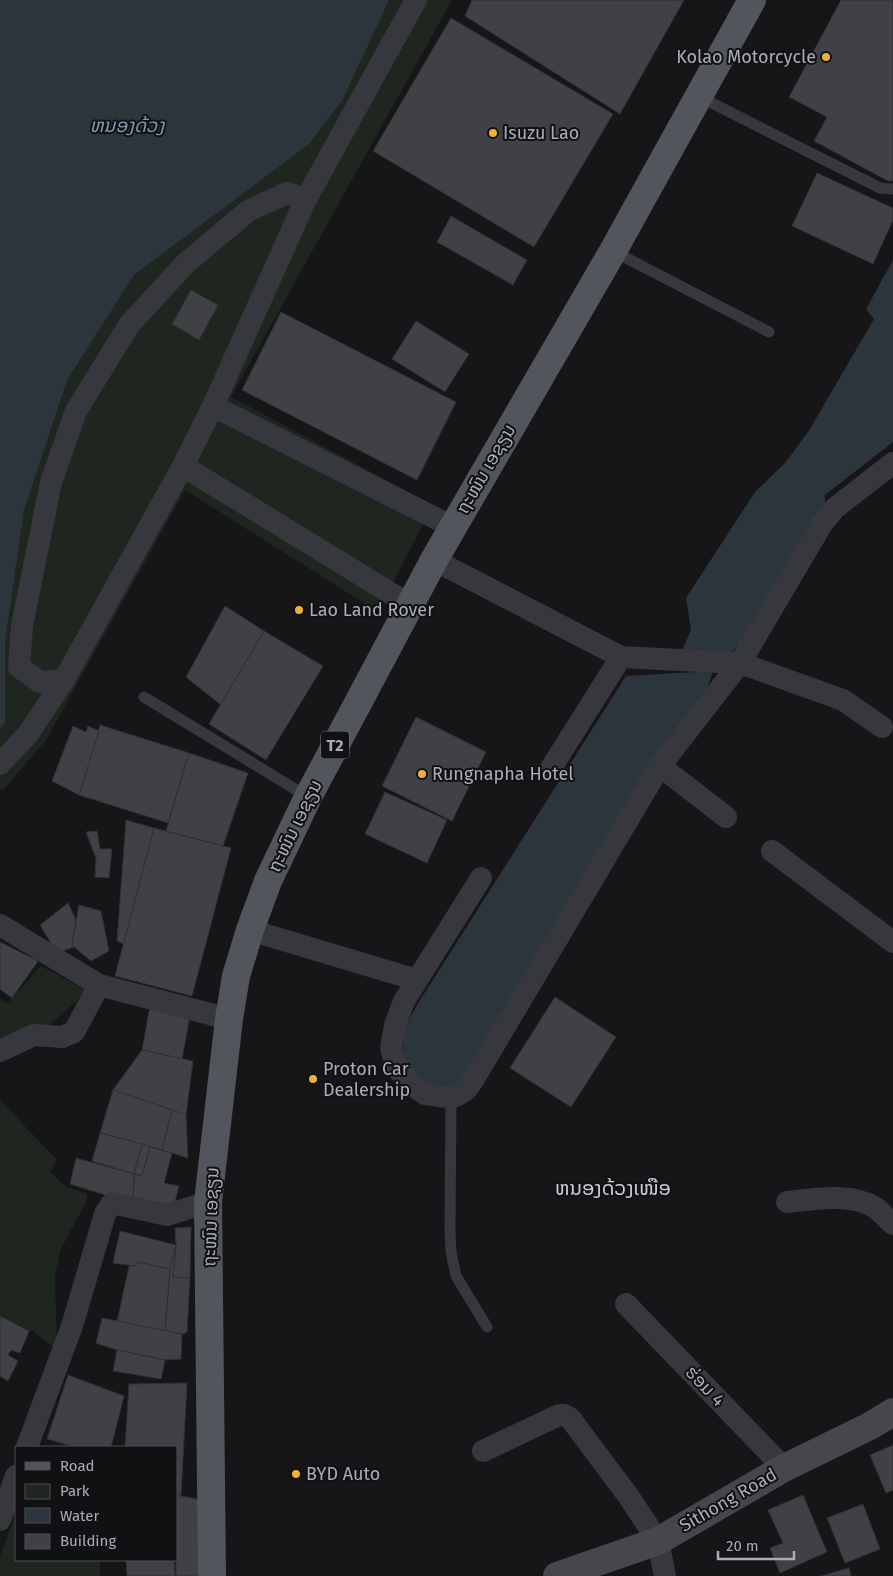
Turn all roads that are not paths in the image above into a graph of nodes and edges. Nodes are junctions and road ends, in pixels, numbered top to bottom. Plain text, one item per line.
1 (416, 0) edge
2 (752, 0) edge
3 (698, 96) junction
4 (893, 189) edge
5 (306, 199) junction
6 (613, 251) junction
7 (769, 332) dead end
8 (212, 406) junction
9 (893, 463) edge
10 (183, 466) junction
11 (453, 527) junction
12 (434, 560) junction
13 (410, 605) junction
14 (622, 656) junction
15 (736, 663) junction
16 (64, 680) junction
17 (144, 697) dead end
18 (882, 727) dead end
19 (0, 764) edge
20 (660, 766) junction
21 (551, 768) dead end
22 (308, 797) junction
23 (726, 816) dead end
24 (772, 851) dead end
25 (481, 878) dead end
26 (0, 925) edge
27 (250, 930) junction
28 (893, 942) edge
29 (417, 980) junction
30 (99, 985) junction
31 (229, 1018) junction
32 (0, 1051) edge
33 (451, 1098) junction
34 (208, 1202) junction
35 (787, 1202) dead end
36 (893, 1224) edge
37 (626, 1304) dead end
38 (487, 1327) dead end
39 (893, 1412) edge
40 (27, 1446) edge
41 (483, 1451) dead end
42 (784, 1468) junction
43 (15, 1479) edge
44 (0, 1520) edge
45 (658, 1540) junction
46 (212, 1576) edge
47 (557, 1576) edge
48 (665, 1576) edge

1 - 5 street
2 - 3 main road, ຖະໜົນ ເອຊຽນ / T2
3 - 4 lane
3 - 6 main road, ຖະໜົນ ເອຊຽນ / T2
5 - 8 street
5 - 16 street
6 - 7 lane
6 - 11 main road, ຖະໜົນ ເອຊຽນ / T2
8 - 10 street
8 - 11 street
9 - 15 street
10 - 13 street
10 - 16 street
11 - 12 main road, ຖະໜົນ ເອຊຽນ / T2
12 - 13 main road, ຖະໜົນ ເອຊຽນ / T2
12 - 14 street
13 - 22 main road, ຖະໜົນ ເອຊຽນ / T2
14 - 15 street
14 - 21 street
15 - 18 street
15 - 20 street
16 - 19 street
17 - 22 lane
20 - 23 street
20 - 33 street
22 - 27 main road, ຖະໜົນ ເອຊຽນ / T2
24 - 28 street
25 - 29 street
26 - 30 street
27 - 29 street
27 - 31 main road, ຖະໜົນ ເອຊຽນ / T2
29 - 33 street
30 - 31 street
30 - 32 street
31 - 34 main road, ຖະໜົນ ເອຊຽນ / T2
33 - 38 lane
34 - 40 street
34 - 46 main road, ຖະໜົນ ເອຊຽນ / T2
35 - 36 street
37 - 42 street, ຮ່ອມ 4
39 - 42 main road, Sithong Road
41 - 45 street
42 - 45 main road, Sithong Road
43 - 44 street
45 - 47 main road, Sithong Road
45 - 48 street

